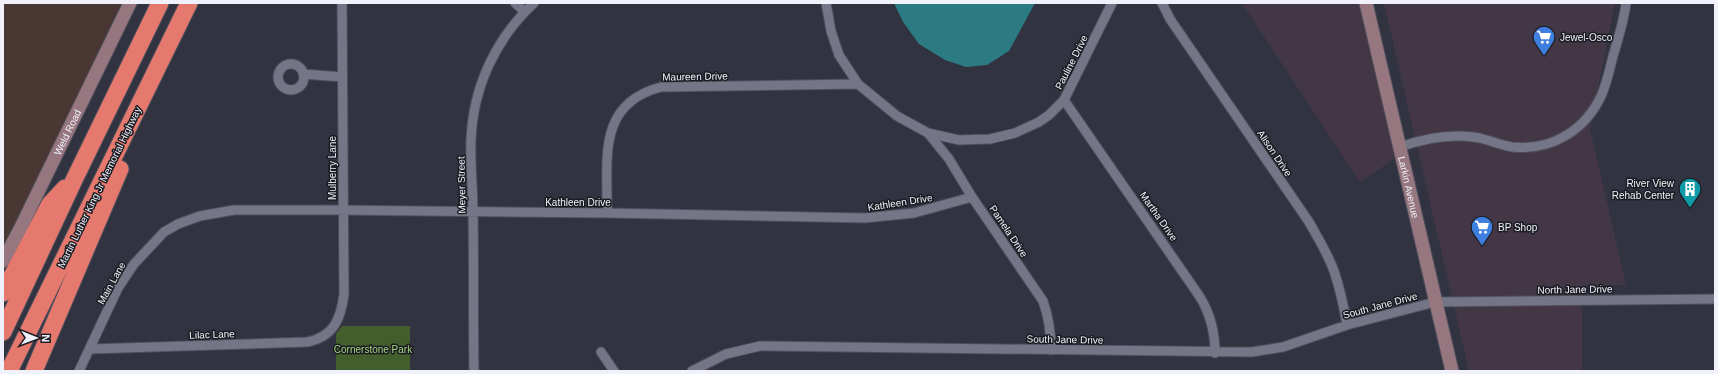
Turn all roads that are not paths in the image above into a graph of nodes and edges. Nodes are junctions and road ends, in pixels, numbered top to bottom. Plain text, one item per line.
1 (130, 3) edge
2 (160, 3) edge
3 (189, 3) edge
4 (342, 3) edge
5 (515, 3) edge
6 (534, 3) edge
7 (826, 3) edge
8 (1112, 3) edge
9 (1162, 3) edge
10 (1366, 3) edge
11 (1626, 3) edge
12 (524, 12) junction
13 (174, 34) junction
14 (304, 74) dead end
15 (342, 77) junction
16 (858, 84) junction
17 (1064, 100) junction
18 (928, 133) junction
19 (1400, 147) junction
20 (75, 178) junction
21 (972, 198) junction
22 (343, 210) junction
23 (473, 213) junction
24 (607, 213) junction
25 (182, 222) joint
26 (3, 261) edge
27 (3, 293) edge
28 (1715, 299) edge
29 (1435, 302) junction
30 (1347, 325) junction
31 (332, 329) joint
32 (3, 332) edge
33 (90, 349) junction
34 (1051, 350) junction
35 (601, 352) dead end
36 (1215, 353) junction
37 (696, 370) edge
38 (9, 371) edge
39 (34, 371) edge
40 (79, 371) edge
41 (474, 371) edge
42 (614, 371) edge
43 (1452, 371) edge

1 - 26 main road, Weld Road
2 - 20 highway
3 - 13 highway, Martin Luther King Jr Memorial Highway
4 - 15 street, Mulberry Lane
5 - 12 street
6 - 12 street
7 - 16 street, Pauline Drive
8 - 17 street, Pauline Drive
9 - 30 street, Alison Drive
10 - 19 main road, Larkin Avenue
11 - 19 street
12 - 23 street, Meyer Street
13 - 38 highway, Martin Luther King Jr Memorial Highway
13 - 39 highway
14 - 15 street
15 - 22 street, Mulberry Lane
16 - 18 street, Pauline Drive
16 - 24 street, Maureen Drive
17 - 18 street, Pauline Drive
17 - 36 street, Martha Drive
18 - 21 street, Pamela Drive
19 - 29 main road, Larkin Avenue
20 - 27 highway
20 - 32 highway
21 - 24 street, Kathleen Drive
21 - 34 street, Pamela Drive
22 - 23 street, Kathleen Drive
22 - 25 street, Kathleen Drive
22 - 31 street, Mulberry Lane
23 - 24 street, Kathleen Drive
23 - 41 street, Meyer Street
25 - 33 street, Main Lane
28 - 29 street, North Jane Drive
29 - 30 street, South Jane Drive
29 - 43 main road, Larkin Avenue
30 - 36 street, South Jane Drive
31 - 33 street, Lilac Lane
33 - 40 street, Main Lane
34 - 36 street, South Jane Drive
34 - 37 street, South Jane Drive
35 - 42 street

